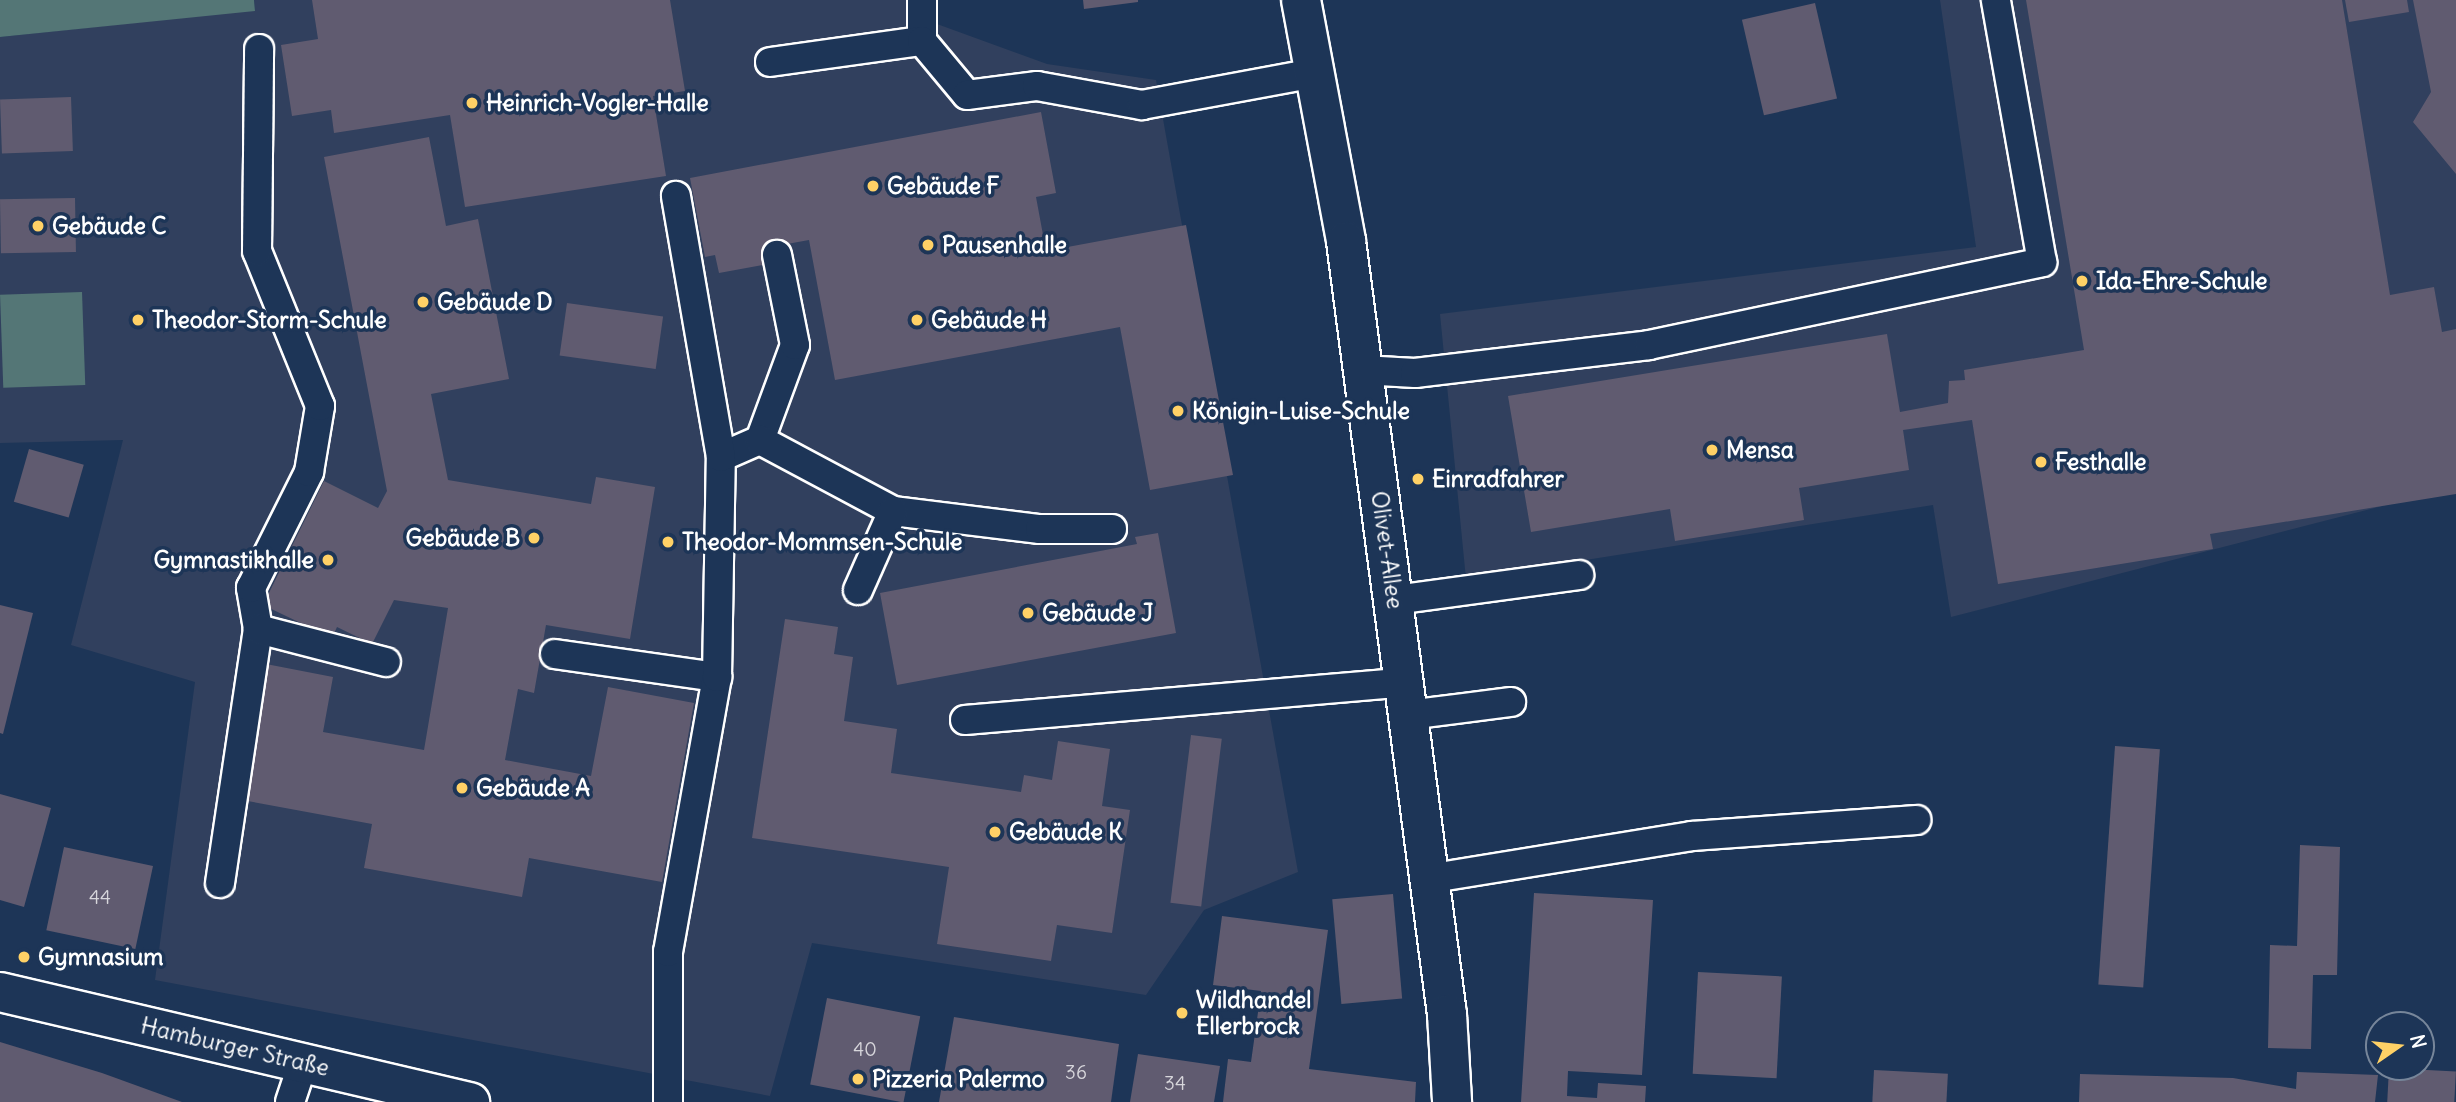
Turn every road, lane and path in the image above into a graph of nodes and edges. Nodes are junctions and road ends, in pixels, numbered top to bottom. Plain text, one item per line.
1 (922, 0) edge
2 (1301, 0) edge
3 (1996, 0) edge
4 (922, 41) junction
5 (259, 49) dead end
6 (770, 62) dead end
7 (1315, 73) junction
8 (676, 196) dead end
9 (778, 255) dead end
10 (1362, 370) junction
11 (760, 440) junction
12 (721, 457) junction
13 (893, 511) junction
14 (1112, 529) dead end
15 (1579, 575) dead end
16 (859, 590) dead end
17 (1395, 600) junction
18 (258, 629) junction
19 (555, 653) dead end
20 (386, 662) dead end
21 (717, 677) junction
22 (1406, 698) junction
23 (1511, 702) dead end
24 (965, 720) dead end
25 (1916, 820) dead end
26 (1427, 879) junction
27 (220, 883) dead end
28 (0, 992) edge
29 (303, 1063) junction
30 (290, 1102) edge
31 (470, 1102) edge
32 (668, 1102) edge
33 (1452, 1102) edge

1 - 4 lane
2 - 7 street, Olivet-Allee
3 - 10 lane
4 - 6 lane
4 - 7 lane
5 - 18 lane
7 - 10 street, Olivet-Allee
8 - 12 lane
9 - 11 lane
10 - 17 street, Olivet-Allee
11 - 12 lane
11 - 13 lane
12 - 21 lane
13 - 14 lane
13 - 16 lane
15 - 17 lane
17 - 22 street, Olivet-Allee
18 - 20 lane
18 - 27 lane
19 - 21 lane
21 - 32 lane
22 - 23 lane
22 - 24 lane
22 - 26 street, Olivet-Allee
25 - 26 lane
26 - 33 street, Olivet-Allee
28 - 29 street, Hamburger Straße
29 - 30 lane
29 - 31 street, Hamburger Straße

